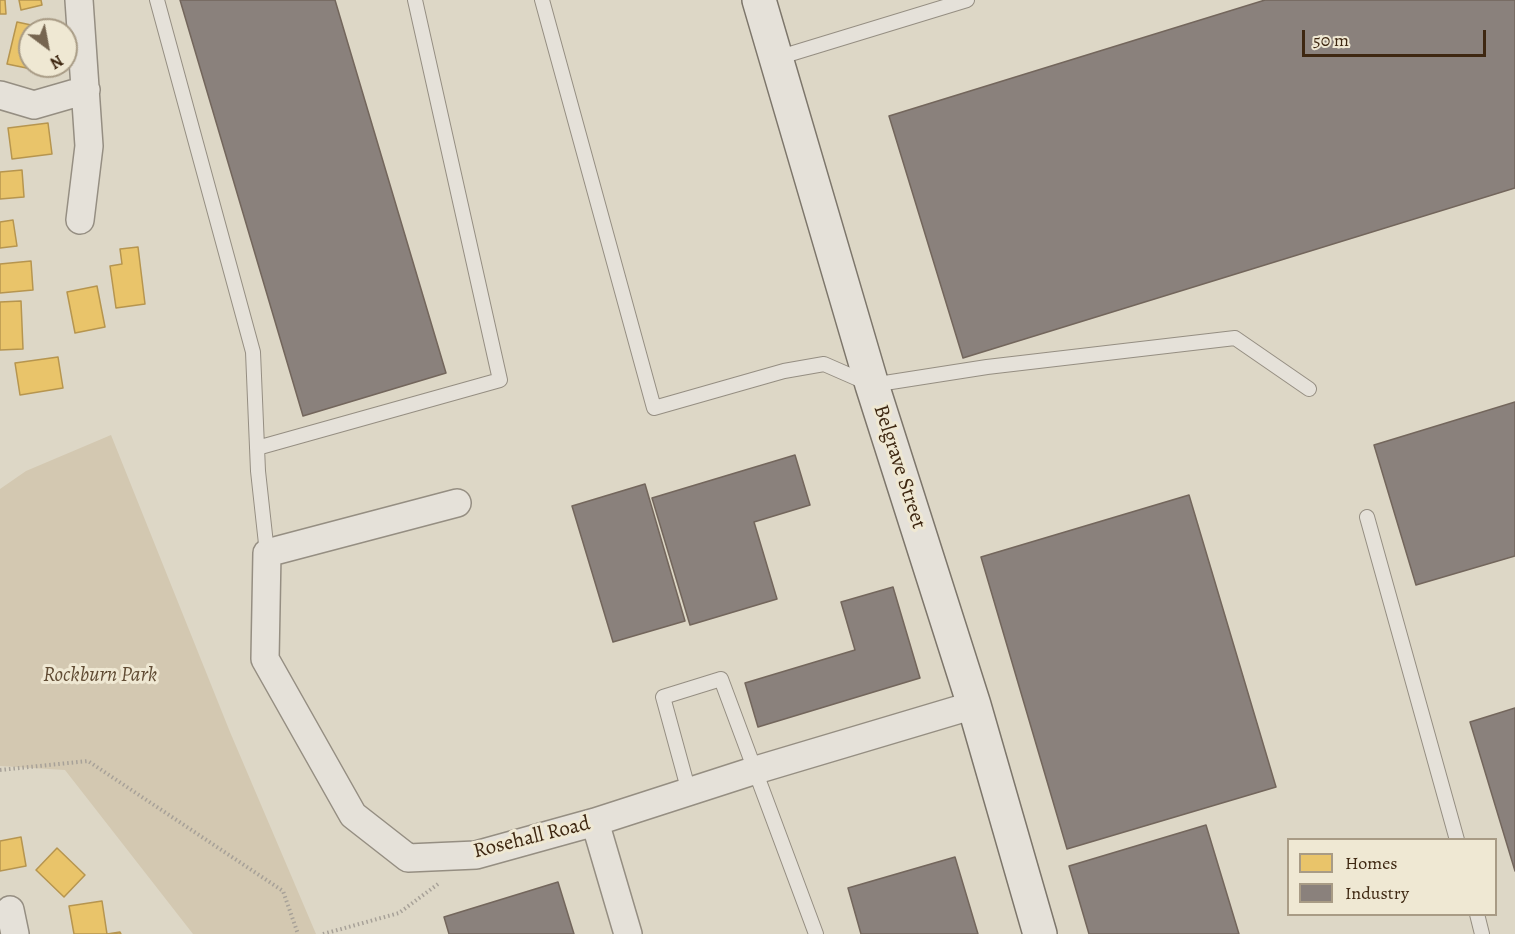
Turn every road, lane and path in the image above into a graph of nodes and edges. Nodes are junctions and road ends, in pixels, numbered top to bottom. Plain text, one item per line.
1 (80, 0) edge
2 (157, 0) edge
3 (415, 0) edge
4 (542, 0) edge
5 (759, 0) edge
6 (967, 0) edge
7 (776, 58) junction
8 (86, 90) junction
9 (0, 95) edge
10 (80, 220) dead end
11 (872, 385) junction
12 (1309, 389) dead end
13 (257, 448) junction
14 (456, 503) dead end
15 (1368, 517) dead end
16 (267, 553) junction
17 (974, 705) junction
18 (0, 770) edge
19 (756, 770) junction
20 (689, 792) junction
21 (595, 822) junction
22 (1455, 838) edge
23 (442, 880) dead end
24 (1477, 916) edge
25 (298, 934) edge
26 (323, 934) edge
27 (628, 934) edge
28 (816, 934) edge
29 (1040, 934) edge
30 (1482, 934) edge

1 - 8 street
2 - 13 lane
3 - 13 lane
4 - 11 lane
5 - 7 street, Belgrave Street
6 - 7 lane
7 - 11 street, Belgrave Street
8 - 9 street
8 - 10 street
11 - 12 lane
11 - 17 street, Belgrave Street
13 - 16 lane
14 - 16 street
15 - 22 lane
16 - 21 street, Rosehall Road
17 - 19 street, Rosehall Road
17 - 29 street, Belgrave Street
18 - 25 path
19 - 20 street, Rosehall Road
19 - 20 lane
19 - 28 lane
20 - 21 street, Rosehall Road
21 - 27 street
23 - 26 path
24 - 30 lane

